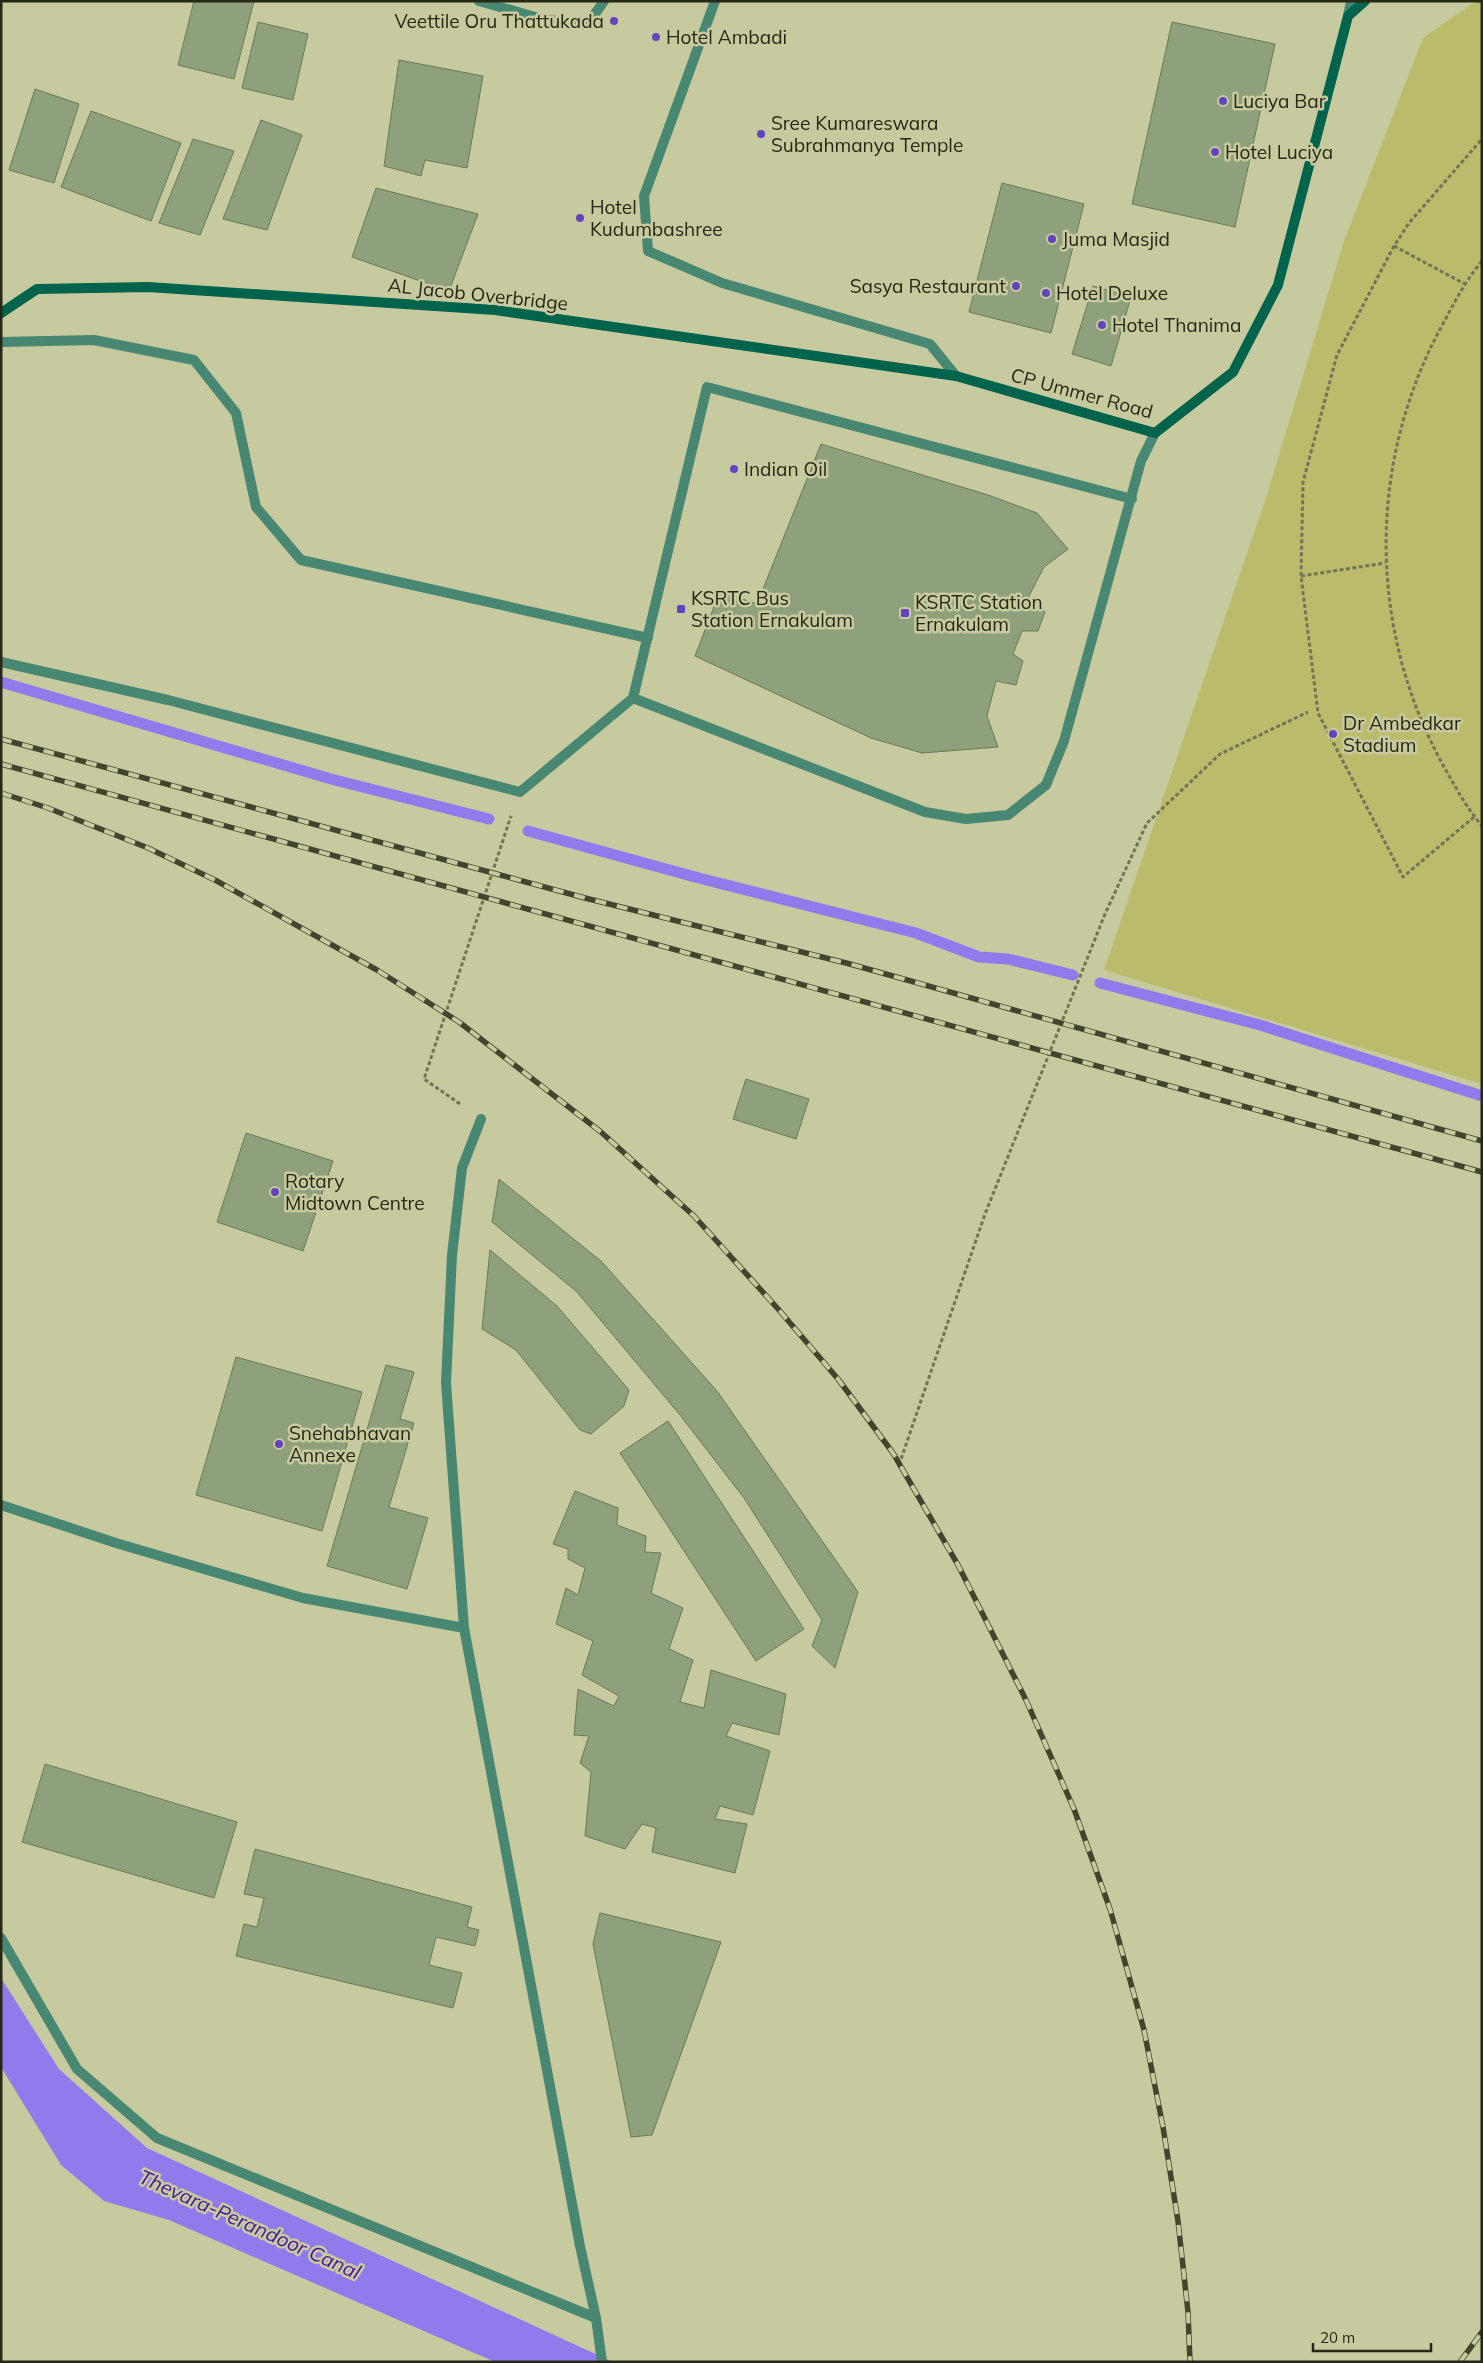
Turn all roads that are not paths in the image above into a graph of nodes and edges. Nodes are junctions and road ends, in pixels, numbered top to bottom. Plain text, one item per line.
1 (479, 1) edge
2 (604, 1) edge
3 (716, 1) edge
4 (1351, 1) edge
5 (1365, 1) edge
6 (1348, 16) junction
7 (1, 313) edge
8 (1, 342) edge
9 (956, 376) junction
10 (1155, 432) junction
11 (1132, 499) junction
12 (648, 638) junction
13 (1, 662) edge
14 (633, 698) junction
15 (481, 1119) road end
16 (1, 1505) edge
17 (464, 1628) junction
18 (1, 1938) edge
19 (596, 2318) junction
20 (602, 2362) edge

1 - 2 street
3 - 9 street
4 - 6 street
5 - 6 main road
6 - 10 main road, CP Ummer Road
7 - 9 main road, AL Jacob Overbridge
8 - 12 street
9 - 10 main road, CP Ummer Road
10 - 11 street
11 - 12 street
11 - 14 street
12 - 14 street
13 - 14 street
15 - 17 street
16 - 17 street
17 - 19 street
18 - 19 street
19 - 20 street

